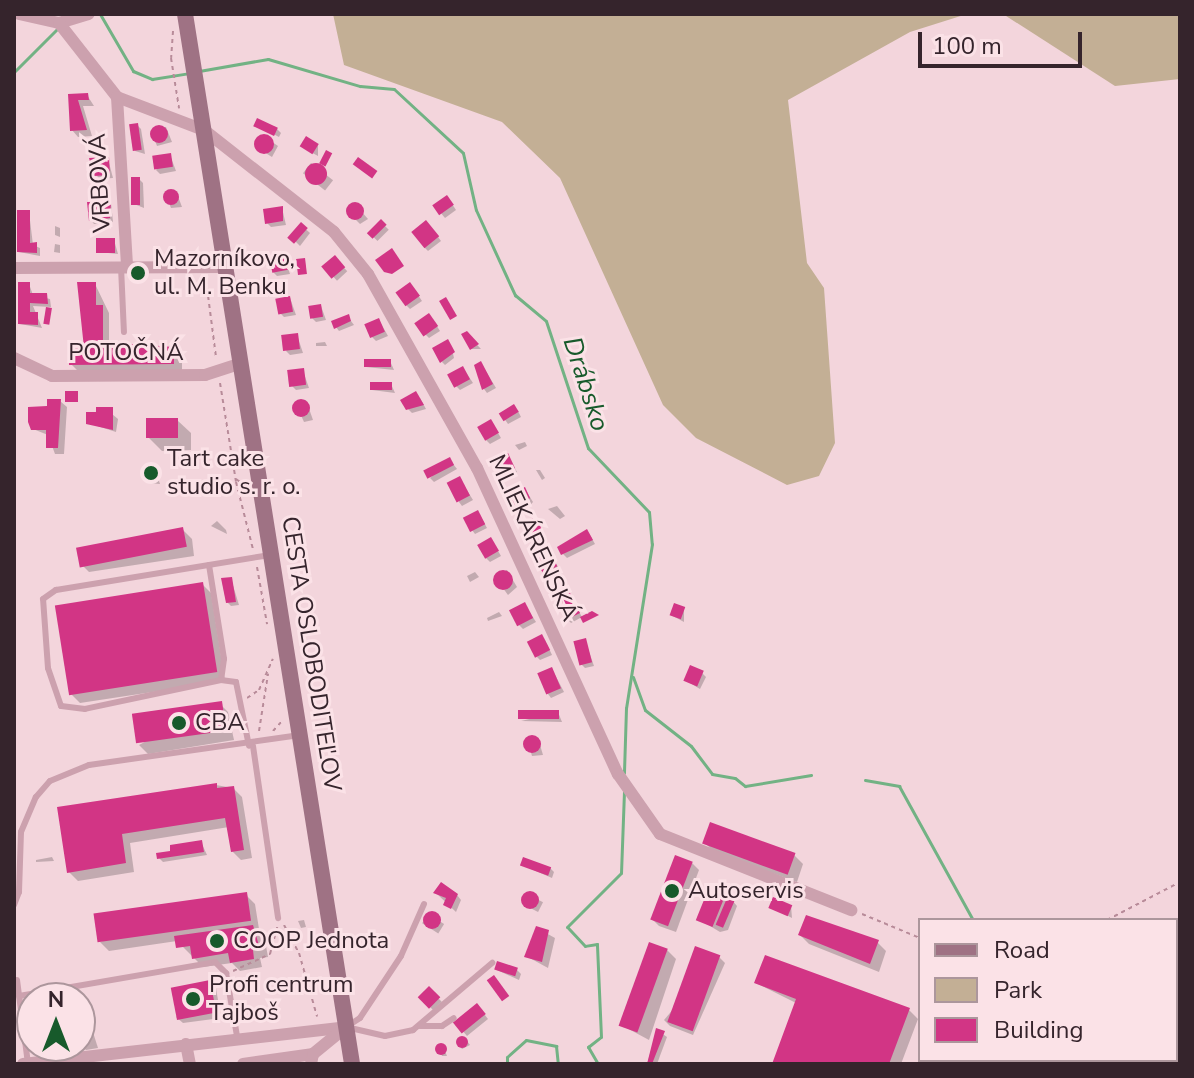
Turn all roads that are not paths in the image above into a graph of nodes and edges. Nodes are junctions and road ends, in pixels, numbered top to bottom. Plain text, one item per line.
1 (19, 14) edge
2 (89, 14) edge
3 (185, 14) edge
4 (32, 16) edge
5 (59, 23) junction
6 (117, 97) junction
7 (204, 130) junction
8 (124, 267) junction
9 (226, 267) junction
10 (14, 268) edge
11 (124, 332) dead end
12 (14, 358) edge
13 (241, 363) junction
14 (260, 557) junction
15 (209, 565) junction
16 (221, 680) junction
17 (300, 735) junction
18 (251, 746) junction
19 (424, 904) dead end
20 (14, 905) edge
21 (851, 910) road end
22 (278, 918) road end
23 (492, 963) dead end
24 (96, 984) edge
25 (454, 1018) dead end
26 (420, 1026) junction
27 (346, 1027) junction
28 (237, 1036) junction
29 (186, 1044) junction
30 (312, 1059) edge
31 (25, 1064) edge
32 (190, 1064) edge
33 (243, 1064) edge
34 (352, 1064) edge

1 - 4 street
2 - 5 street
3 - 7 main road, CESTA OSLOBODITEĽOV
4 - 5 street
5 - 6 street
6 - 7 street, VRBOVÁ
6 - 8 street, VRBOVÁ
7 - 9 main road, CESTA OSLOBODITEĽOV
7 - 21 street, MLIEKÁRENSKÁ
8 - 9 street
8 - 10 street
8 - 11 lane
9 - 13 main road, CESTA OSLOBODITEĽOV
12 - 13 street, POTOČNÁ
13 - 14 main road, CESTA OSLOBODITEĽOV
14 - 15 lane
14 - 17 main road, CESTA OSLOBODITEĽOV
15 - 16 lane
15 - 16 lane
16 - 18 lane
17 - 18 lane
17 - 27 main road, CESTA OSLOBODITEĽOV
18 - 20 lane
18 - 22 lane
19 - 27 lane
23 - 26 lane
24 - 28 lane
25 - 26 lane
26 - 27 lane
27 - 28 street
27 - 30 street
27 - 34 main road, CESTA OSLOBODITEĽOV
28 - 29 street
29 - 31 street
29 - 32 street
30 - 33 street

